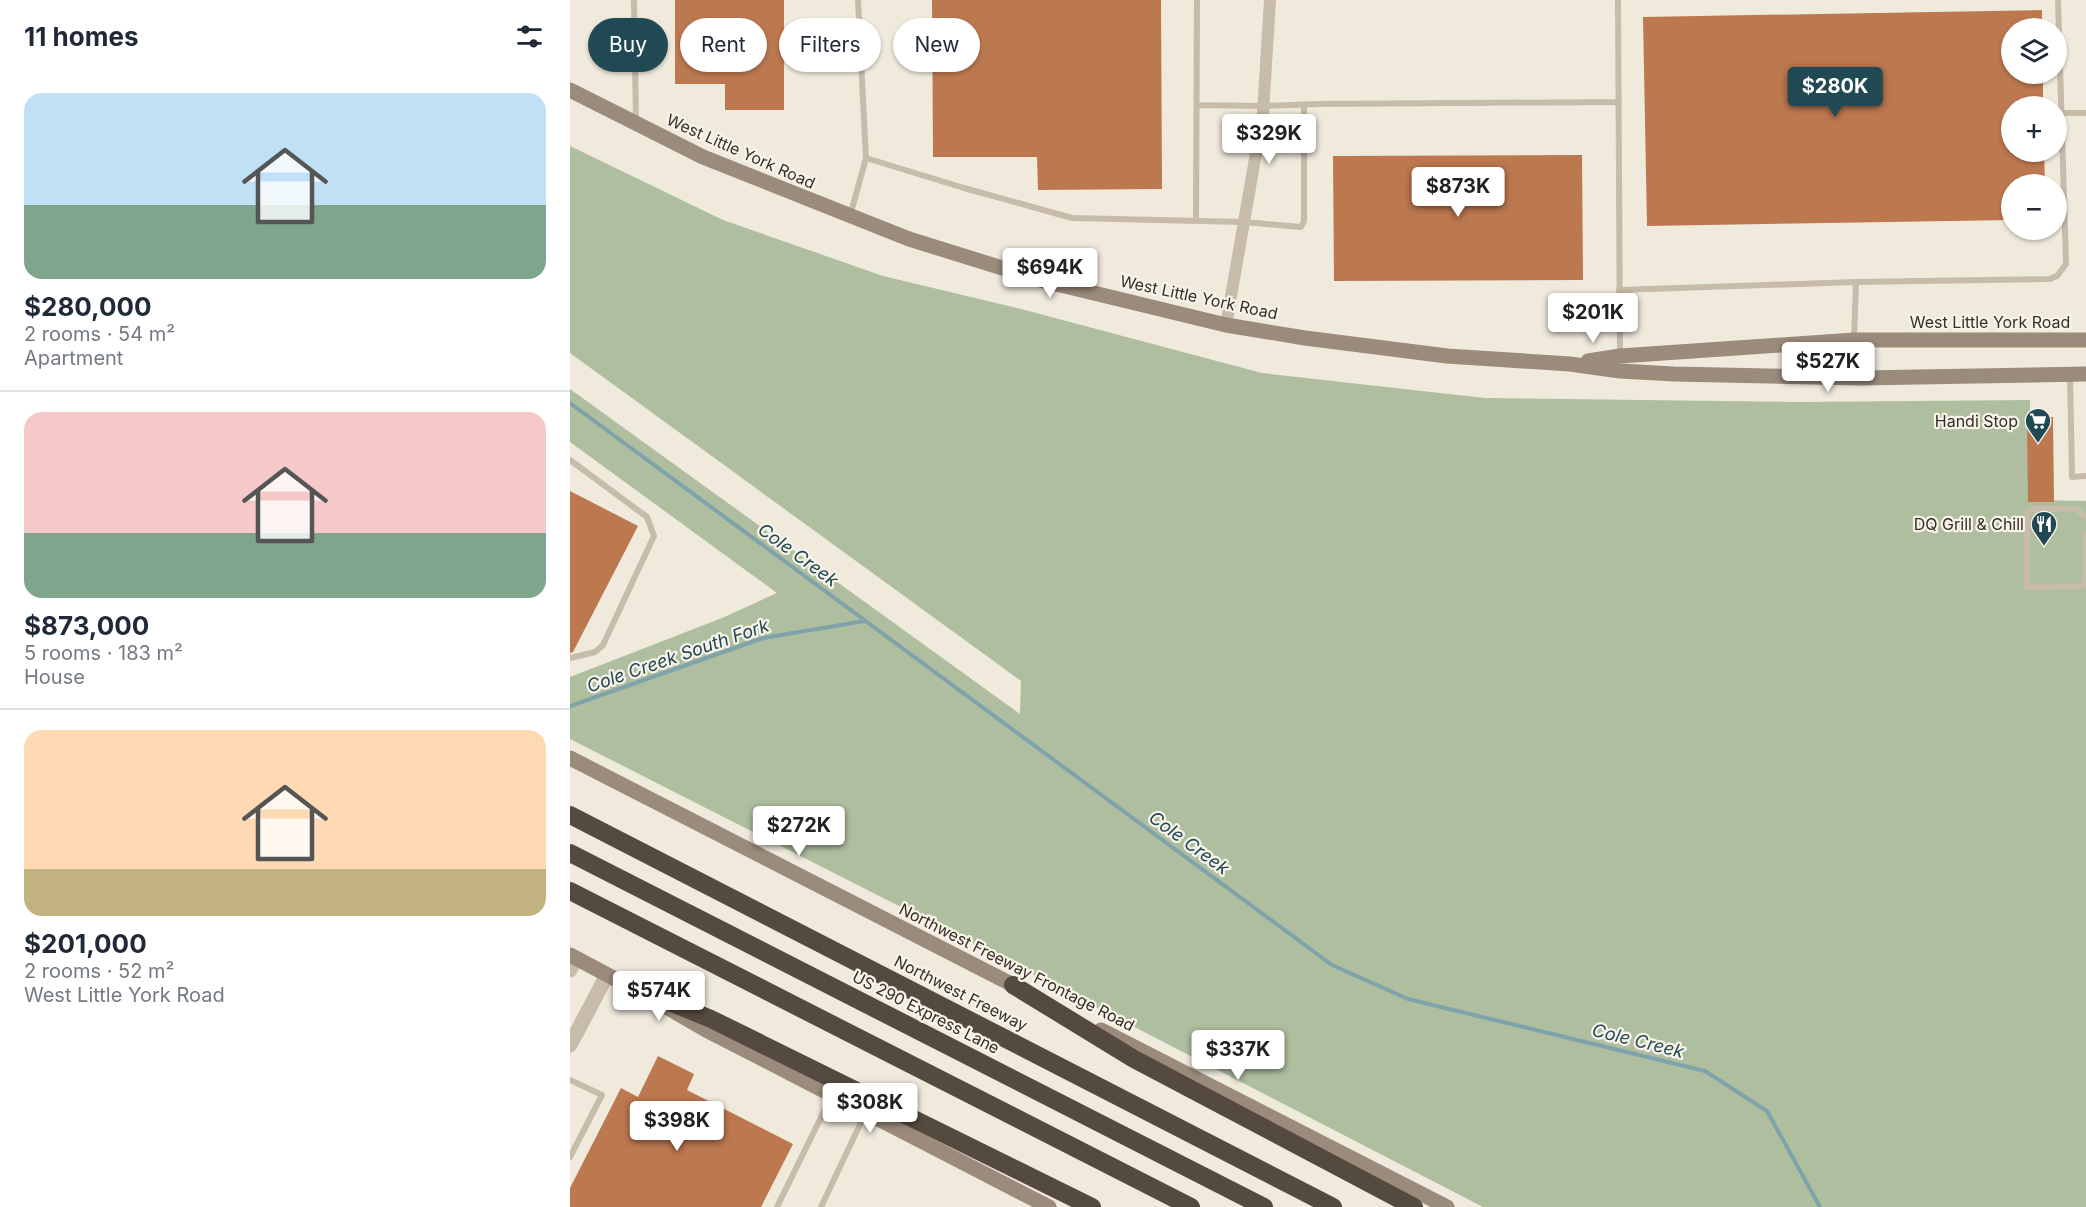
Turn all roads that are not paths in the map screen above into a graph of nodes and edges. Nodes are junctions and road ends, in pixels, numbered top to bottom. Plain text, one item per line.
1 (634, 0) edge
2 (858, 0) edge
3 (1197, 0) edge
4 (1270, 0) edge
5 (1618, 0) edge
6 (2058, 0) edge
7 (570, 90) edge
8 (2061, 96) edge
9 (1619, 102) junction
10 (1197, 105) junction
11 (1304, 105) junction
12 (1264, 106) junction
13 (2067, 113) edge
14 (2086, 113) edge
15 (636, 123) junction
16 (866, 158) junction
17 (2063, 162) edge
18 (850, 216) junction
19 (1196, 221) junction
20 (1244, 222) junction
21 (1856, 282) junction
22 (1619, 290) junction
23 (1226, 325) junction
24 (1854, 340) junction
25 (2086, 340) edge
26 (1620, 356) junction
27 (1570, 364) junction
28 (2070, 374) junction
29 (2086, 374) edge
30 (570, 460) edge
31 (2086, 476) edge
32 (2086, 517) edge
33 (2086, 533) edge
34 (2086, 578) edge
35 (570, 658) edge
36 (570, 758) edge
37 (570, 815) edge
38 (570, 853) edge
39 (570, 891) edge
40 (572, 961) edge
41 (607, 975) junction
42 (628, 985) junction
43 (1013, 985) junction
44 (570, 1045) edge
45 (570, 1080) edge
46 (832, 1095) junction
47 (865, 1113) junction
48 (570, 1157) edge
49 (777, 1207) edge
50 (821, 1207) edge
51 (1049, 1207) edge
52 (1092, 1207) edge
53 (1191, 1207) edge
54 (1264, 1207) edge
55 (1333, 1207) edge
56 (1414, 1207) edge
57 (1447, 1207) edge

1 - 15 lane
2 - 16 lane
3 - 10 lane
4 - 12 street
5 - 9 lane
6 - 8 lane
7 - 15 main road, West Little York Road
9 - 11 lane
9 - 22 lane
10 - 12 lane
10 - 19 lane
11 - 12 lane
11 - 20 lane
12 - 20 street
13 - 14 lane
15 - 18 main road, West Little York Road
16 - 18 lane
16 - 19 lane
17 - 21 lane
18 - 23 main road, West Little York Road
19 - 20 lane
20 - 23 street
21 - 22 lane
21 - 24 lane
22 - 26 lane
23 - 27 main road, West Little York Road
24 - 25 main road, West Little York Road
24 - 26 main road, West Little York Road
26 - 27 main road, West Little York Road
27 - 28 main road, West Little York Road
28 - 29 main road, West Little York Road
28 - 31 lane
30 - 35 lane
32 - 34 lane
33 - 34 lane
36 - 43 main road, Northwest Freeway Frontage Road
37 - 55 highway, Northwest Freeway
38 - 54 highway, US 290 Express Lane
39 - 53 highway
40 - 41 main road
41 - 42 main road
41 - 44 street
42 - 46 main road
42 - 52 highway
43 - 56 highway
43 - 57 main road, Northwest Freeway Frontage Road
45 - 48 lane
46 - 47 main road
46 - 49 lane
47 - 50 lane
47 - 51 main road

